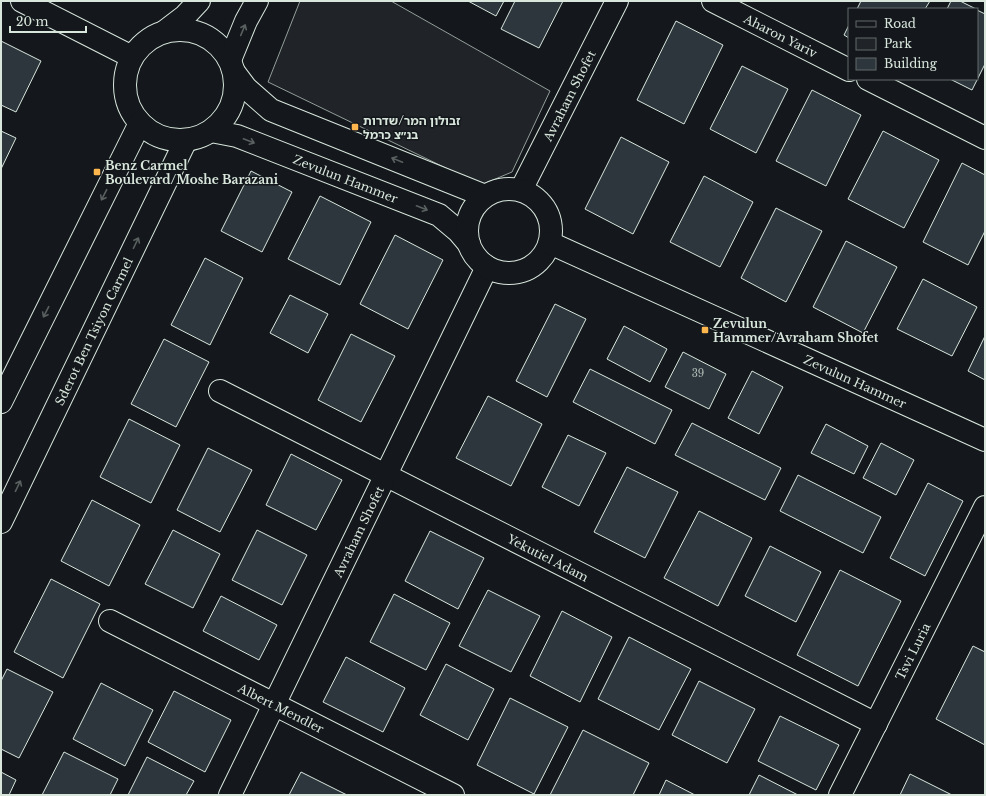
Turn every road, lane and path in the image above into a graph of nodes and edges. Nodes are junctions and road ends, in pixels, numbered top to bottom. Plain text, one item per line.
1 (22, 1) edge
2 (199, 1) edge
3 (257, 1) edge
4 (617, 1) edge
5 (713, 1) edge
6 (164, 32) junction
7 (132, 57) junction
8 (232, 66) junction
9 (848, 69) edge
10 (870, 80) edge
11 (140, 123) junction
12 (211, 131) junction
13 (985, 138) edge
14 (186, 140) junction
15 (522, 190) junction
16 (485, 196) junction
17 (550, 243) junction
18 (469, 244) junction
19 (487, 267) junction
20 (220, 392) dead end
21 (1, 402) edge
22 (985, 440) edge
23 (385, 475) junction
24 (985, 507) edge
25 (1, 522) edge
26 (110, 621) dead end
27 (274, 704) junction
28 (876, 724) junction
29 (230, 795) edge
30 (453, 795) edge
31 (840, 795) edge

1 - 7 street
2 - 6 street
8 -> 3 street
4 - 15 street, Avraham Shofet
5 - 9 street, Aharon Yariv
6 - 7 street
6 - 8 street
7 - 11 street
8 - 12 street
16 -> 8 street
10 - 13 street
11 - 14 street
11 -> 21 street
12 - 14 street
12 -> 18 street, Zevulun Hammer
25 -> 14 street, Sderot Ben Tsiyon Carmel
15 - 16 street
15 - 17 street
16 - 18 street
17 - 19 street
17 - 22 street, Zevulun Hammer
18 - 19 street
19 - 23 street, Avraham Shofet
20 - 23 street, Yekutiel Adam
23 - 27 street, Avraham Shofet
23 - 28 street, Yekutiel Adam
24 - 28 street, Tsvi Luria
26 - 27 street, Albert Mendler
27 - 29 street, Avraham Shofet
27 - 30 street, Albert Mendler
28 - 31 street, Tsvi Luria

